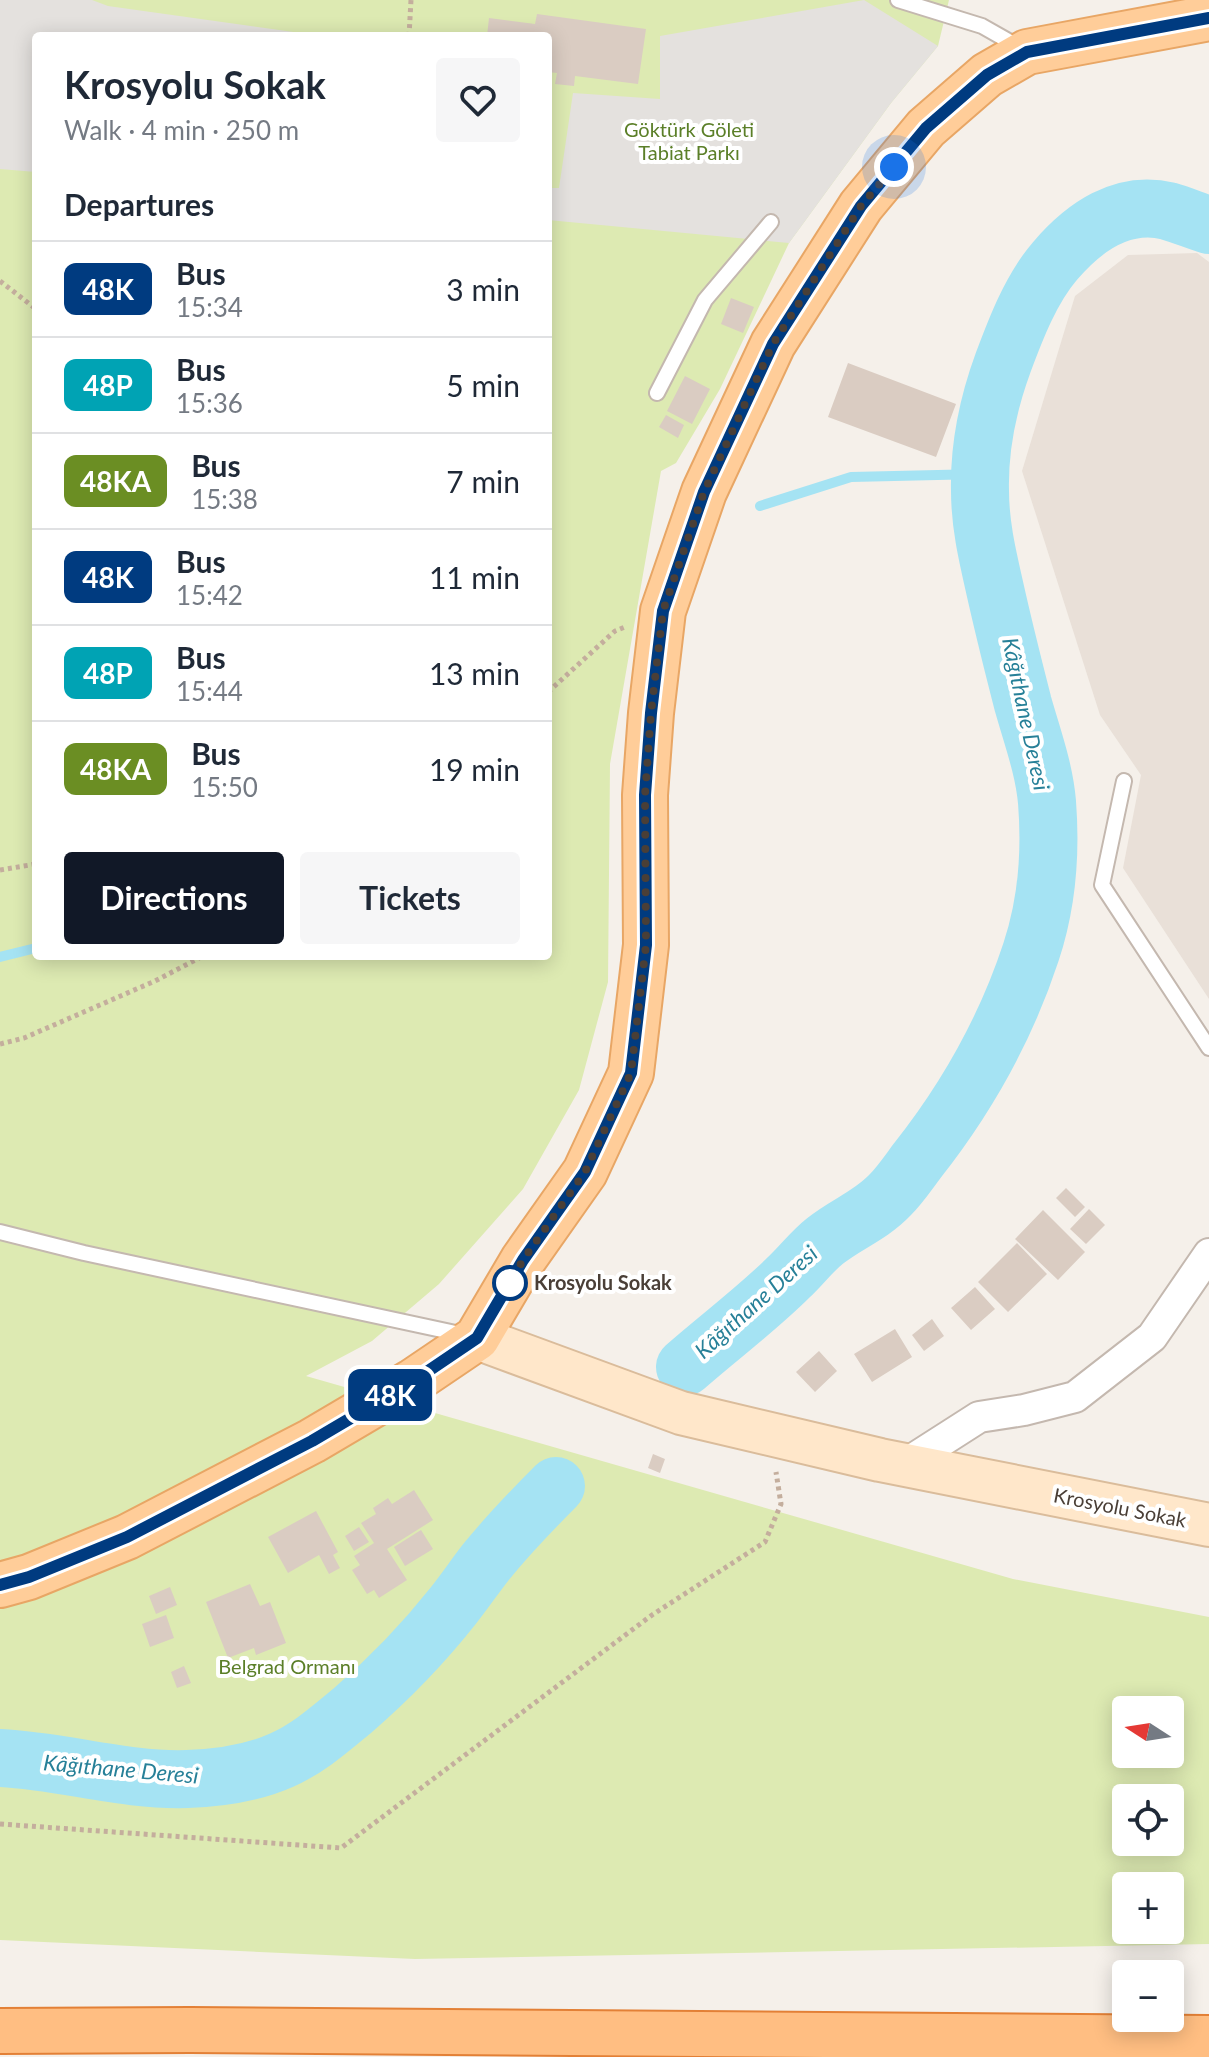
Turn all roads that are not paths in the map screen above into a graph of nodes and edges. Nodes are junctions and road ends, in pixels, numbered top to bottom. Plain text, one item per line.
1 (898, 0) edge
2 (1209, 18) edge
3 (1027, 52) junction
4 (771, 222) dead end
5 (657, 393) dead end
6 (1124, 781) dead end
7 (1209, 1048) edge
8 (0, 1232) edge
9 (1209, 1254) edge
10 (477, 1338) junction
11 (904, 1465) junction
12 (1209, 1525) edge
13 (0, 1585) edge
14 (0, 2031) edge
15 (1209, 2038) edge

1 - 3 lane
2 - 3 main road
3 - 10 main road
4 - 5 lane
6 - 7 lane
8 - 10 lane
9 - 11 street
10 - 11 main road, Krosyolu Sokak
10 - 13 main road
11 - 12 main road, Krosyolu Sokak
14 - 15 highway

